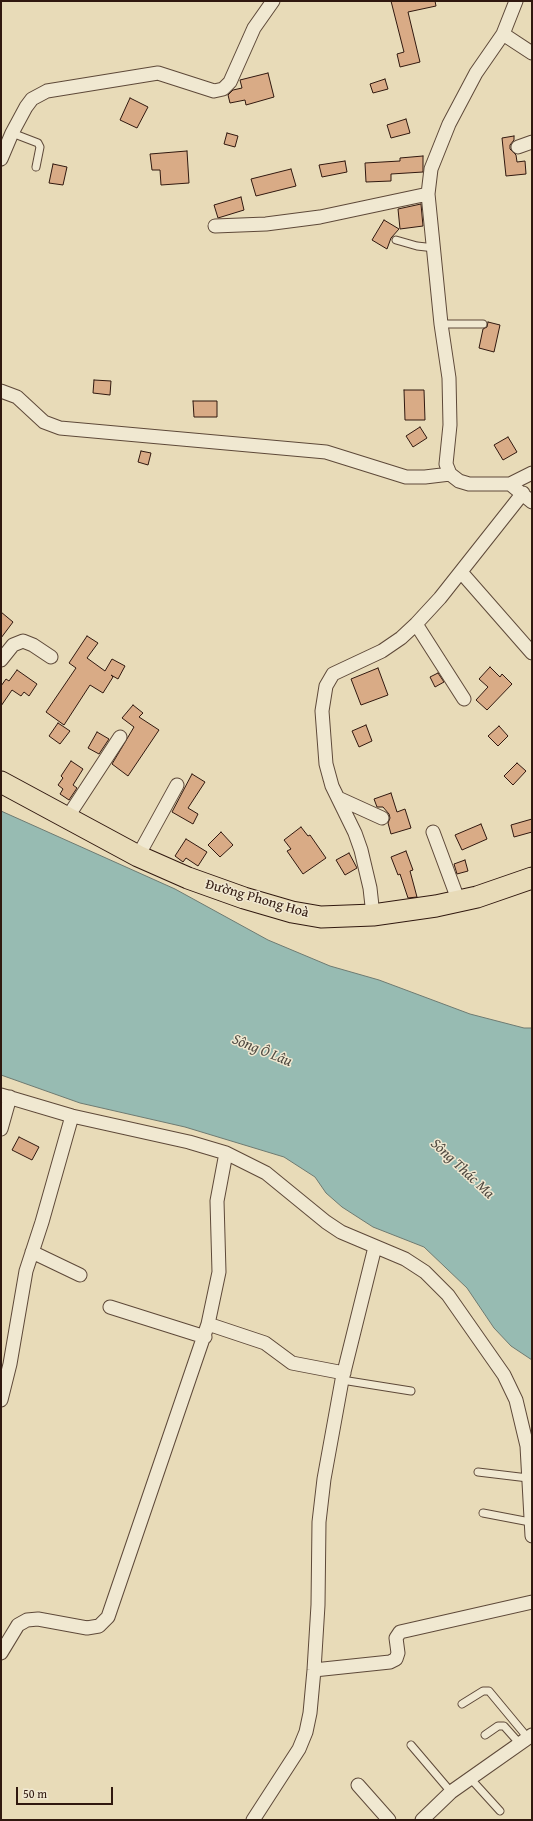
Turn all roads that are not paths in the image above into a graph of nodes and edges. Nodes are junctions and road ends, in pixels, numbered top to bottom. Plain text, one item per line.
1 (273, 1) edge
2 (516, 1) edge
3 (503, 34) junction
4 (532, 53) edge
5 (12, 133) junction
6 (532, 142) edge
7 (518, 147) dead end
8 (1, 159) edge
9 (36, 167) dead end
10 (428, 194) junction
11 (216, 226) dead end
12 (396, 240) dead end
13 (435, 248) junction
14 (441, 324) junction
15 (483, 324) dead end
16 (1, 391) edge
17 (532, 473) edge
18 (450, 474) junction
19 (510, 484) junction
20 (528, 498) edge
21 (461, 572) junction
22 (416, 624) junction
23 (532, 653) edge
24 (51, 657) dead end
25 (1, 660) edge
26 (464, 699) dead end
27 (120, 737) dead end
28 (1, 782) edge
29 (177, 784) dead end
30 (338, 798) junction
31 (66, 818) junction
32 (382, 818) dead end
33 (433, 832) dead end
34 (138, 856) junction
35 (532, 878) edge
36 (459, 902) junction
37 (373, 915) junction
38 (6, 1096) edge
39 (72, 1116) junction
40 (1, 1129) edge
41 (226, 1153) junction
42 (375, 1247) junction
43 (32, 1252) junction
44 (80, 1275) dead end
45 (110, 1307) dead end
46 (208, 1324) junction
47 (204, 1337) junction
48 (343, 1377) junction
49 (411, 1390) dead end
50 (1, 1400) edge
51 (478, 1472) dead end
52 (528, 1478) junction
53 (483, 1513) dead end
54 (530, 1522) junction
55 (532, 1536) edge
56 (532, 1602) edge
57 (1, 1653) edge
58 (314, 1670) junction
59 (462, 1704) dead end
60 (485, 1735) dead end
61 (527, 1739) edge
62 (411, 1745) dead end
63 (470, 1778) junction
64 (358, 1785) dead end
65 (451, 1792) junction
66 (500, 1811) dead end
67 (253, 1820) edge
68 (389, 1820) edge
69 (422, 1820) edge

1 - 5 street
2 - 3 street
3 - 4 street
3 - 10 street
5 - 8 street
5 - 9 lane
6 - 7 street
10 - 11 street
10 - 13 street
12 - 13 lane
13 - 14 street
14 - 15 lane
14 - 18 street
16 - 18 street
17 - 19 street
18 - 19 street
19 - 20 street
20 - 21 street
21 - 22 street
21 - 23 street
22 - 26 street
22 - 30 street
24 - 25 street
27 - 31 street
28 - 31 main road, Đường Phong Hoà
29 - 34 street
30 - 32 street
30 - 37 street
31 - 34 main road, Đường Phong Hoà
33 - 36 street
34 - 37 main road, Đường Phong Hoà
35 - 36 main road, Đường Phong Hoà
36 - 37 main road, Đường Phong Hoà
38 - 39 street
38 - 40 street
39 - 41 street
39 - 43 street
41 - 42 street
41 - 46 street
42 - 48 street
42 - 52 street
43 - 44 street
43 - 50 street
45 - 47 street
46 - 47 street
46 - 48 street
47 - 57 street
48 - 49 lane
48 - 58 street
51 - 52 lane
52 - 54 street
53 - 54 lane
54 - 55 street
56 - 58 street
58 - 67 street
59 - 61 lane
60 - 61 lane
61 - 63 street
62 - 65 lane
63 - 65 street
63 - 66 lane
64 - 68 street
65 - 69 street

